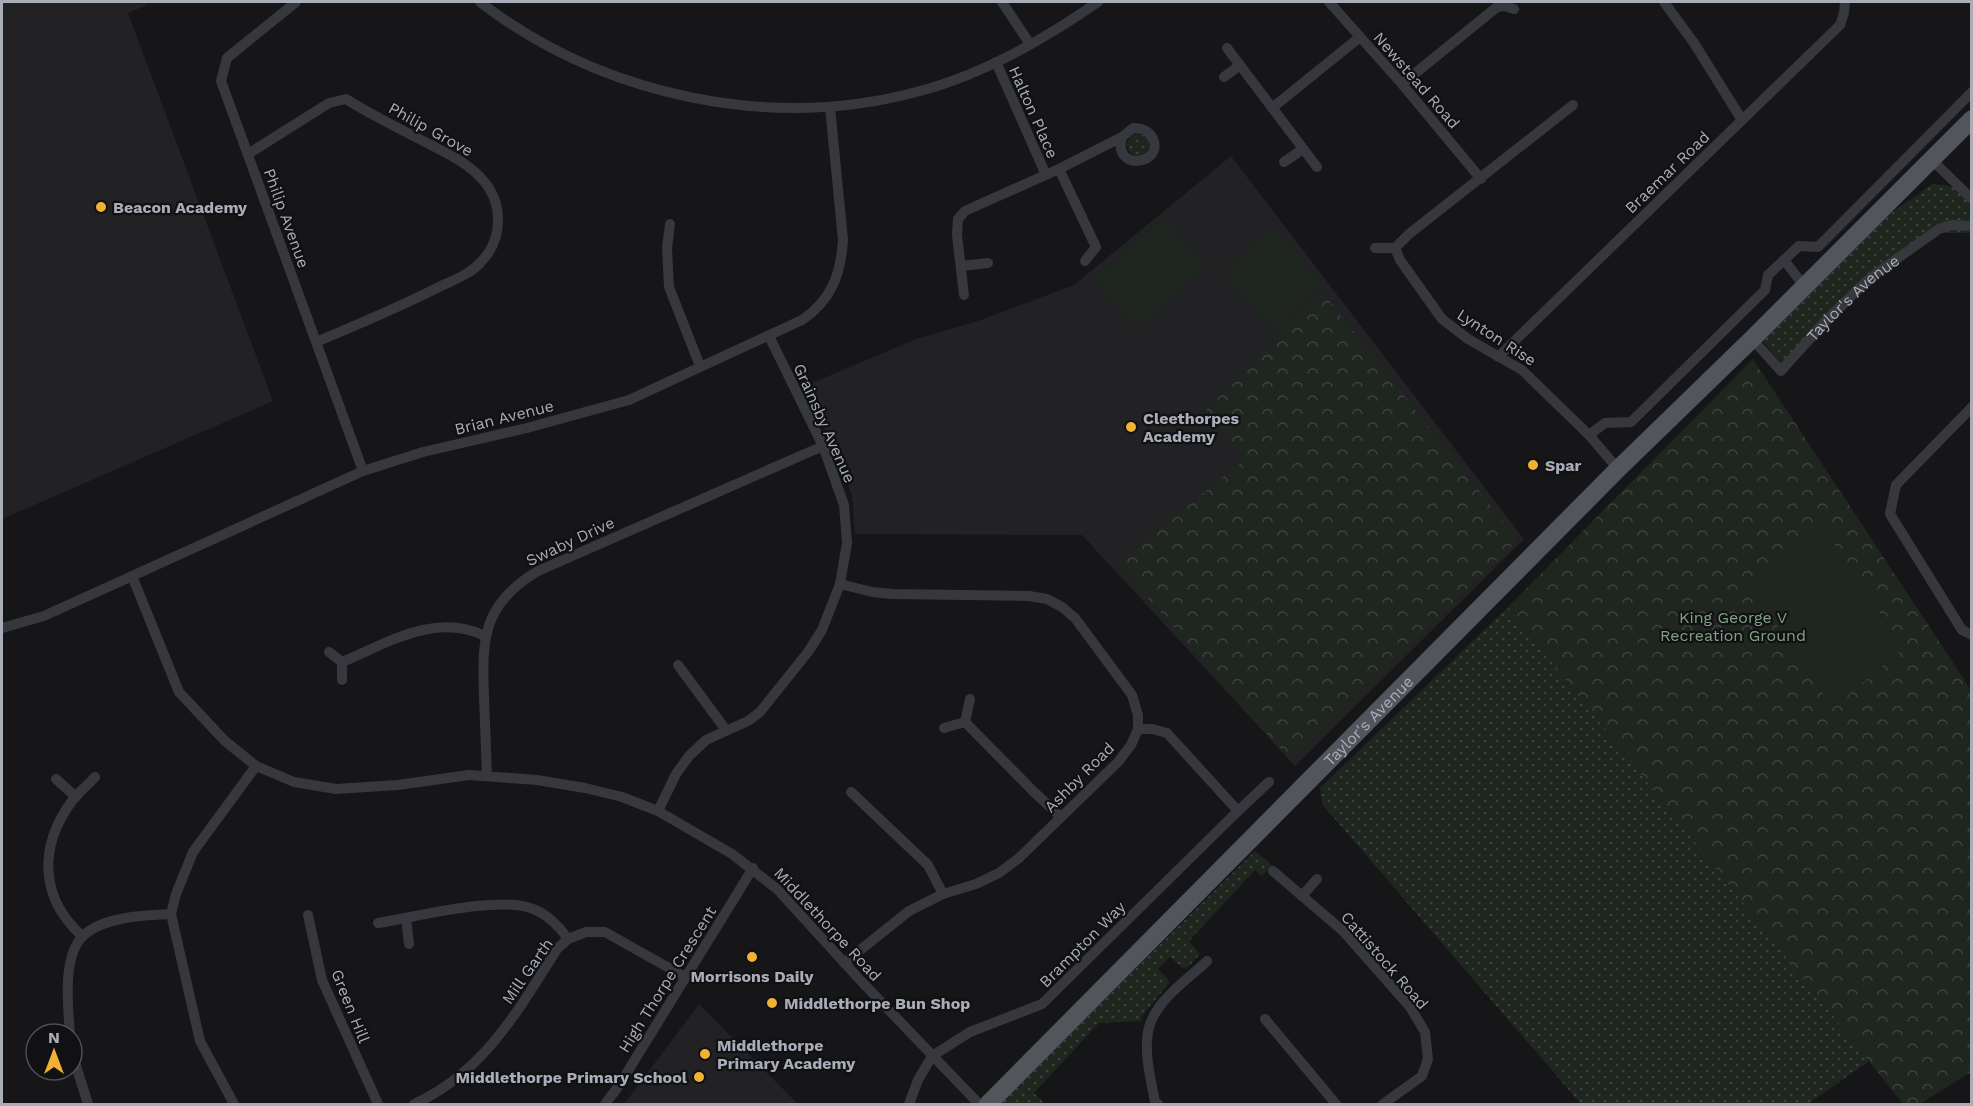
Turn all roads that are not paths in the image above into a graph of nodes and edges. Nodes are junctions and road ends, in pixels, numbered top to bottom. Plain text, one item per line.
1 (296, 2) edge
2 (480, 2) edge
3 (1002, 2) edge
4 (1098, 2) edge
5 (1329, 2) edge
6 (1664, 2) edge
7 (1845, 2) edge
8 (1498, 4) edge
9 (1514, 9) dead end
10 (1360, 37) junction
11 (1030, 44) junction
12 (1227, 48) dead end
13 (996, 62) junction
14 (1240, 65) junction
15 (1224, 77) dead end
16 (1402, 84) junction
17 (1971, 92) edge
18 (1573, 105) dead end
19 (830, 107) junction
20 (1272, 108) junction
21 (1971, 119) edge
22 (1742, 120) junction
23 (1122, 137) dead end
24 (1303, 149) junction
25 (248, 154) junction
26 (1932, 160) junction
27 (1284, 162) dead end
28 (1317, 167) dead end
29 (1059, 169) junction
30 (1046, 175) junction
31 (1481, 179) junction
32 (1971, 199) edge
33 (670, 224) dead end
34 (1971, 226) edge
35 (1375, 248) dead end
36 (1395, 248) junction
37 (1784, 260) junction
38 (1085, 261) dead end
39 (988, 263) dead end
40 (961, 266) junction
41 (1805, 287) junction
42 (964, 295) dead end
43 (769, 336) junction
44 (1752, 339) junction
45 (316, 342) junction
46 (1498, 357) junction
47 (700, 366) junction
48 (1969, 413) edge
49 (1589, 435) junction
50 (822, 446) junction
51 (1618, 469) junction
52 (363, 471) junction
53 (132, 576) junction
54 (840, 584) junction
55 (2, 628) edge
56 (1971, 635) edge
57 (484, 636) junction
58 (329, 652) dead end
59 (342, 662) junction
60 (678, 665) dead end
61 (342, 680) dead end
62 (970, 699) dead end
63 (966, 722) junction
64 (944, 728) dead end
65 (1138, 729) junction
66 (726, 730) junction
67 (256, 766) junction
68 (487, 776) junction
69 (95, 777) dead end
70 (56, 780) dead end
71 (1269, 782) dead end
72 (851, 792) dead end
73 (76, 797) junction
74 (1238, 811) junction
75 (658, 812) junction
76 (1061, 817) junction
77 (753, 868) junction
78 (1273, 871) dead end
79 (1317, 879) dead end
80 (943, 894) junction
81 (1302, 896) junction
82 (171, 914) junction
83 (309, 915) dead end
84 (406, 918) junction
85 (378, 923) dead end
86 (82, 936) junction
87 (568, 939) junction
88 (409, 944) dead end
89 (1207, 961) dead end
90 (844, 963) junction
91 (685, 977) junction
92 (1265, 1018) dead end
93 (69, 1022) edge
94 (932, 1056) junction
95 (81, 1082) edge
96 (88, 1104) edge
97 (234, 1104) edge
98 (378, 1104) edge
99 (414, 1104) edge
100 (605, 1104) edge
101 (909, 1104) edge
102 (980, 1104) edge
103 (988, 1104) edge
104 (1155, 1104) edge
105 (1336, 1104) edge
106 (1383, 1104) edge

1 - 25 street, Philip Avenue
2 - 19 street
3 - 11 street
4 - 11 street
5 - 10 street, Newstead Road
6 - 22 street
7 - 22 street, Braemar Road
8 - 9 street
8 - 16 street
10 - 16 street, Newstead Road
10 - 20 street
11 - 13 street
12 - 14 street
13 - 19 street
13 - 30 street, Halton Place
14 - 15 street
14 - 20 street
16 - 31 street, Newstead Road
17 - 37 street
18 - 31 street
19 - 43 street, Brian Avenue
20 - 24 street
21 - 26 main road, Taylor's Avenue
22 - 46 street, Braemar Road
23 - 29 street, Halton Place
24 - 27 street
24 - 28 street
25 - 45 street, Philip Avenue
25 - 45 street, Philip Grove
26 - 32 street
26 - 41 main road, Taylor's Avenue
29 - 30 street, Halton Place
29 - 38 street, Halton Place
30 - 40 street, Halton Place
31 - 36 street
33 - 47 street
34 - 44 street, Taylor's Avenue
35 - 36 street
36 - 46 street, Lynton Rise
37 - 41 street
37 - 49 street
39 - 40 street
40 - 42 street, Halton Place
41 - 44 main road, Taylor's Avenue
43 - 47 street, Brian Avenue
43 - 50 street, Grainsby Avenue
44 - 51 main road, Taylor's Avenue
45 - 52 street, Philip Avenue
46 - 49 street, Lynton Rise
47 - 52 street, Brian Avenue
48 - 56 street
49 - 51 street, Lynton Rise
50 - 54 street, Grainsby Avenue
50 - 57 street, Swaby Drive
51 - 103 main road, Taylor's Avenue
52 - 53 street, Brian Avenue
53 - 55 street, Brian Avenue
53 - 67 street, Middlethorpe Road
54 - 65 street
54 - 66 street, Grainsby Avenue
57 - 59 street
57 - 68 street, Swaby Drive
58 - 59 street
59 - 61 street
60 - 66 street
62 - 63 street
63 - 64 street
63 - 76 street
65 - 74 street
65 - 76 street, Ashby Road
66 - 75 street, Grainsby Avenue
67 - 68 street, Middlethorpe Road
67 - 82 street
68 - 75 street, Middlethorpe Road
69 - 73 street
70 - 73 street
71 - 74 street, Brampton Way
72 - 80 street
73 - 86 street
74 - 94 street, Brampton Way
75 - 77 street, Middlethorpe Road
76 - 80 street, Ashby Road
77 - 90 street, Middlethorpe Road
77 - 91 street, High Thorpe Crescent
78 - 81 street, Cattistock Road
79 - 81 street
80 - 90 street, Ashby Road
81 - 106 street, Cattistock Road
82 - 86 street
82 - 97 street
83 - 98 street, Green Hill
84 - 85 street
84 - 87 street
84 - 88 street
86 - 93 street
87 - 91 street, Mill Garth
87 - 99 street, Mill Garth
89 - 104 street
90 - 94 street, Middlethorpe Road
91 - 100 street, High Thorpe Crescent
92 - 105 street
94 - 101 street, Brampton Way
94 - 102 street, Middlethorpe Road
95 - 96 street

